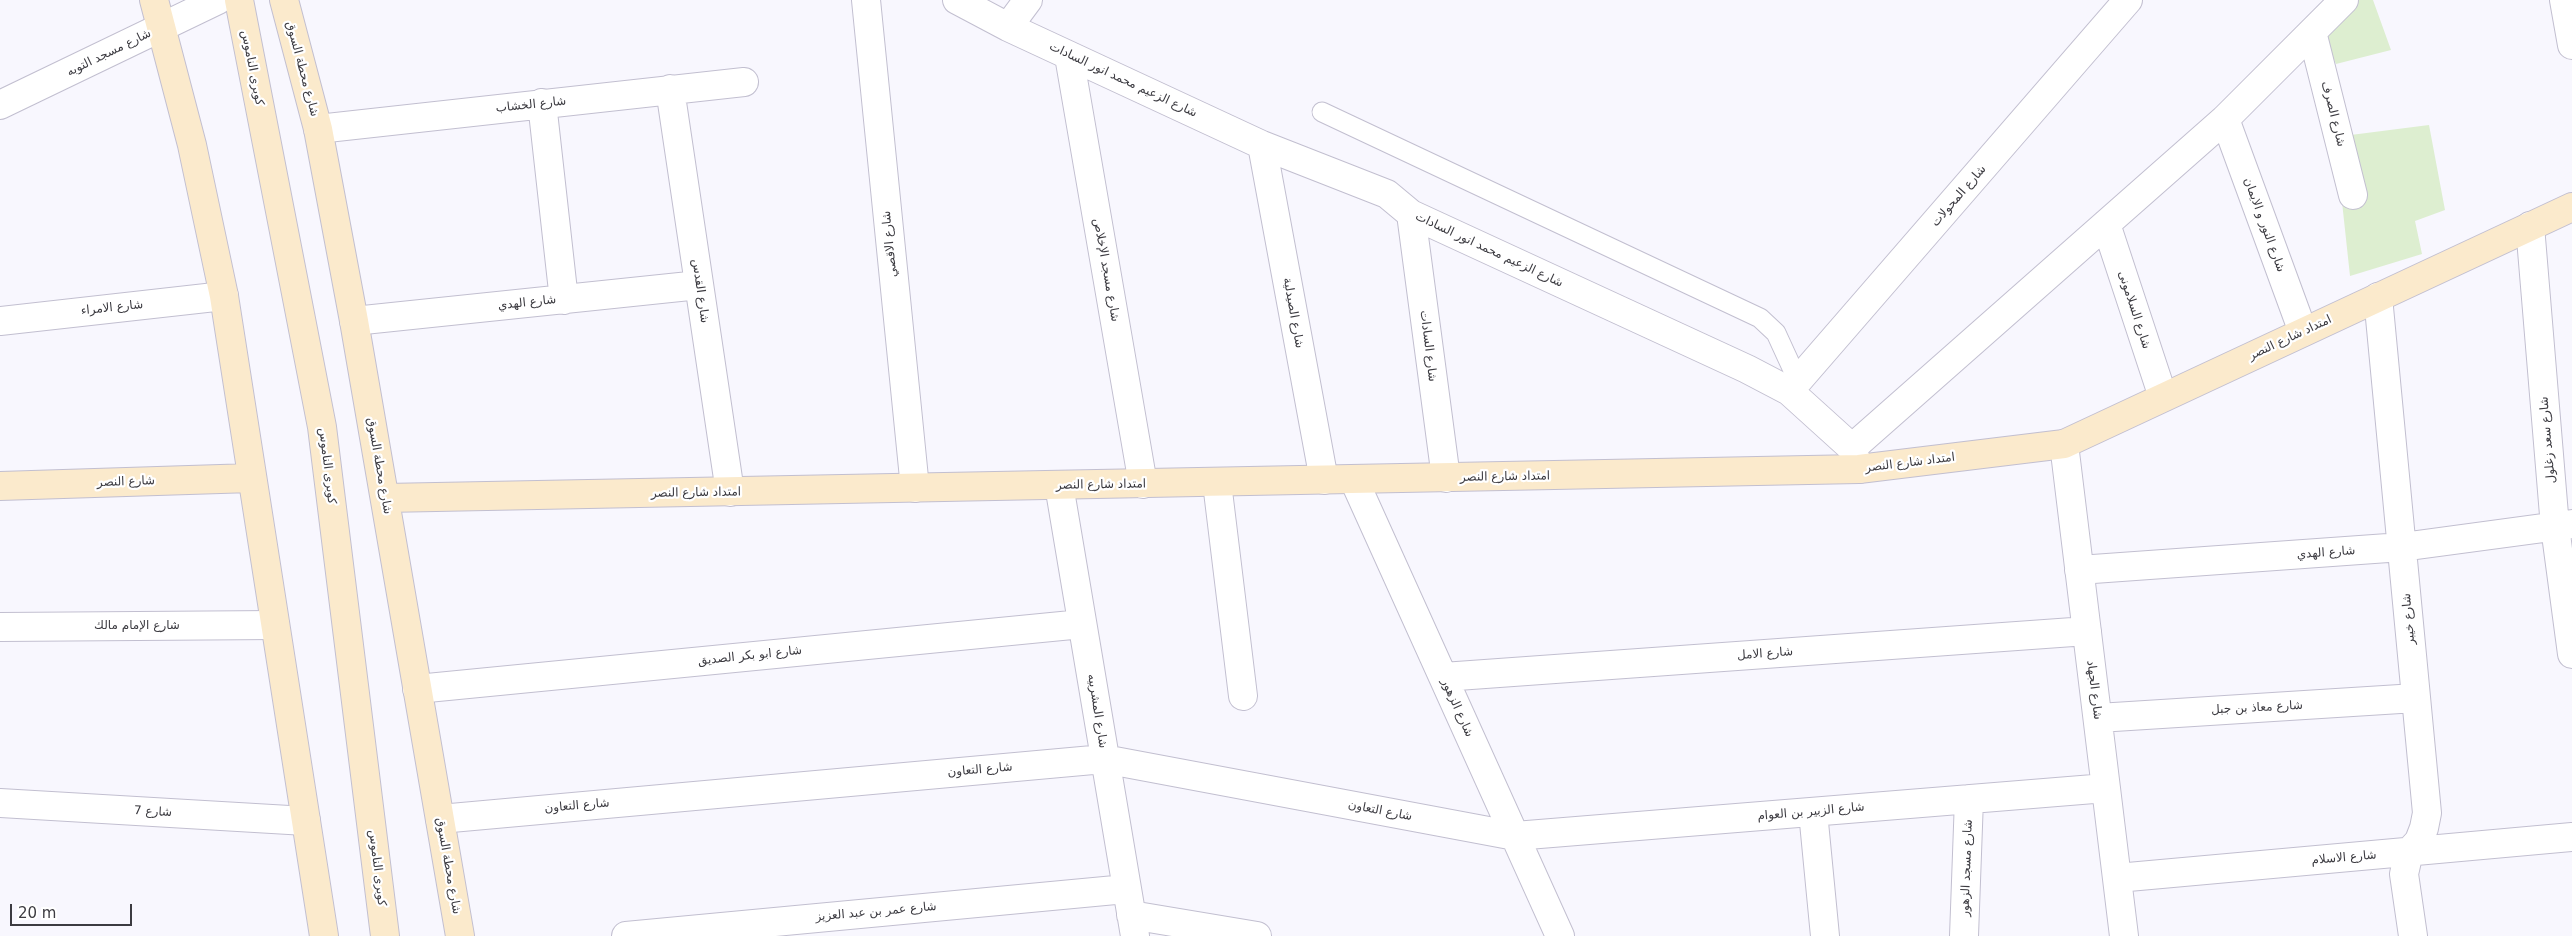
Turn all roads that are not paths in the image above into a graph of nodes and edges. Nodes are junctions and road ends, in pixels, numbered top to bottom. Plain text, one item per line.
1 (154, 0) edge
2 (218, 0) edge
3 (239, 0) edge
4 (284, 0) edge
5 (866, 0) edge
6 (957, 0) edge
7 (1028, 0) edge
8 (2128, 0) edge
9 (2344, 0) edge
10 (2564, 0) edge
11 (1008, 27) junction
12 (161, 28) junction
13 (2312, 32) junction
14 (2572, 45) edge
15 (1069, 56) junction
16 (744, 82) dead end
17 (670, 90) junction
18 (542, 104) junction
19 (0, 105) edge
20 (1322, 112) dead end
21 (2225, 119) junction
22 (318, 129) junction
23 (1262, 145) junction
24 (2353, 195) dead end
25 (2572, 206) edge
26 (1411, 214) junction
27 (2106, 224) junction
28 (2530, 226) junction
29 (699, 285) junction
30 (224, 296) junction
31 (2378, 297) junction
32 (564, 300) junction
33 (0, 321) edge
34 (354, 321) junction
35 (2303, 332) junction
36 (1794, 386) junction
37 (2163, 397) junction
38 (2064, 444) junction
39 (1856, 458) junction
40 (252, 478) junction
41 (1446, 478) junction
42 (1324, 480) junction
43 (1354, 480) junction
44 (1217, 483) junction
45 (1143, 484) junction
46 (0, 486) edge
47 (1059, 486) junction
48 (915, 488) junction
49 (730, 492) junction
50 (385, 498) junction
51 (2563, 526) edge
52 (2402, 547) junction
53 (2079, 570) junction
54 (1082, 624) junction
55 (274, 625) junction
56 (0, 626) edge
57 (2086, 631) junction
58 (2572, 654) edge
59 (1443, 677) junction
60 (417, 689) junction
61 (1242, 696) dead end
62 (2416, 698) junction
63 (2098, 718) junction
64 (1104, 759) junction
65 (2106, 788) junction
66 (1969, 799) junction
67 (0, 803) edge
68 (1813, 812) junction
69 (440, 819) junction
70 (306, 821) junction
71 (1515, 836) junction
72 (2572, 837) edge
73 (2409, 852) junction
74 (2117, 878) junction
75 (1126, 888) junction
76 (1133, 925) edge
77 (324, 936) edge
78 (386, 936) edge
79 (460, 936) edge
80 (626, 936) edge
81 (1257, 936) edge
82 (1560, 936) edge
83 (1825, 936) edge
84 (1964, 936) edge
85 (2124, 936) edge
86 (2414, 936) edge

1 - 12 street
2 - 12 street, شارع مسجد التوبه
3 - 78 street, كوبرى الناموس
4 - 22 street, شارع محطة السوق
5 - 48 street, شارع الاقصي
6 - 11 street, شارع الزعيم محمد انور السادات
7 - 11 street
8 - 36 street, شارع المحولات
9 - 13 street
10 - 14 street
11 - 15 street, شارع الزعيم محمد انور السادات
12 - 19 street, شارع مسجد التوبه
12 - 30 street
13 - 21 street
13 - 24 street, شارع الصرف
15 - 23 street, شارع الزعيم محمد انور السادات
15 - 45 street, شارع مسجد الإخلاص
16 - 17 street, شارع الخشاب
17 - 18 street, شارع الخشاب
17 - 29 street, شارع القدس
18 - 22 street, شارع الخشاب
18 - 32 street
20 - 36 lane
21 - 27 street
21 - 35 street, شارع النور و الايمان
22 - 34 street, شارع محطة السوق
23 - 26 street, شارع الزعيم محمد انور السادات
23 - 42 street, شارع الصيدلية
25 - 28 street, امتداد شارع النصر
26 - 36 street, شارع الزعيم محمد انور السادات
26 - 41 street, شارع السادات
27 - 37 street, شارع السلامونى
27 - 39 street
28 - 31 street, امتداد شارع النصر
28 - 51 street, شارع سعد زغلول
29 - 32 street, شارع الهدي
29 - 49 street, شارع القدس
30 - 33 street, شارع الامراء
30 - 40 street
31 - 35 street, امتداد شارع النصر
31 - 52 street, شارع خيبر
32 - 34 street, شارع الهدي
34 - 50 street, شارع محطة السوق
35 - 37 street, امتداد شارع النصر
36 - 39 street, شارع الزعيم محمد انور السادات
37 - 38 street, امتداد شارع النصر
38 - 39 street, امتداد شارع النصر
38 - 53 street, شارع الجهاد
39 - 41 street, امتداد شارع النصر
40 - 46 street, شارع النصر
40 - 55 street
41 - 43 street, امتداد شارع النصر
42 - 43 street, امتداد شارع النصر
42 - 44 street, امتداد شارع النصر
43 - 59 street, شارع الزهور
44 - 45 street, امتداد شارع النصر
44 - 61 street
45 - 47 street, امتداد شارع النصر
47 - 48 street, امتداد شارع النصر
47 - 54 street, شارع المشربيه
48 - 49 street, امتداد شارع النصر
49 - 50 street, امتداد شارع النصر
50 - 60 street, شارع محطة السوق
51 - 52 street, شارع الهدي
51 - 58 street, شارع سعد زغلول
52 - 53 street, شارع الهدي
52 - 62 street, شارع خيبر
53 - 57 street, شارع الجهاد
54 - 60 street, شارع ابو بكر الصديق
54 - 64 street, شارع المشربيه
55 - 56 street, شارع الإمام مالك
55 - 70 street
57 - 59 street, شارع الامل
57 - 63 street, شارع الجهاد
59 - 71 street, شارع الزهور
60 - 69 street, شارع محطة السوق
62 - 63 street, شارع معاذ بن جبل
62 - 73 street, شارع خيبر
63 - 65 street, شارع الجهاد
64 - 69 street, شارع التعاون
64 - 71 street, شارع التعاون
64 - 75 street, شارع المشربيه
65 - 66 street, شارع الزبير بن العوام
65 - 74 street, شارع الجهاد
66 - 68 street, شارع الزبير بن العوام
66 - 84 street, شارع مسجد الزهور
67 - 70 street, شارع 7
68 - 71 street, شارع الزبير بن العوام
68 - 83 street
69 - 79 street, شارع محطة السوق
70 - 77 street
71 - 82 street, شارع الزهور
72 - 73 street, شارع الاسلام
73 - 74 street, شارع الاسلام
73 - 86 street, شارع خيبر
74 - 85 street, شارع الجهاد
75 - 76 street, شارع المشربيه
75 - 80 street, شارع عمر بن عبد العزيز
76 - 81 street

